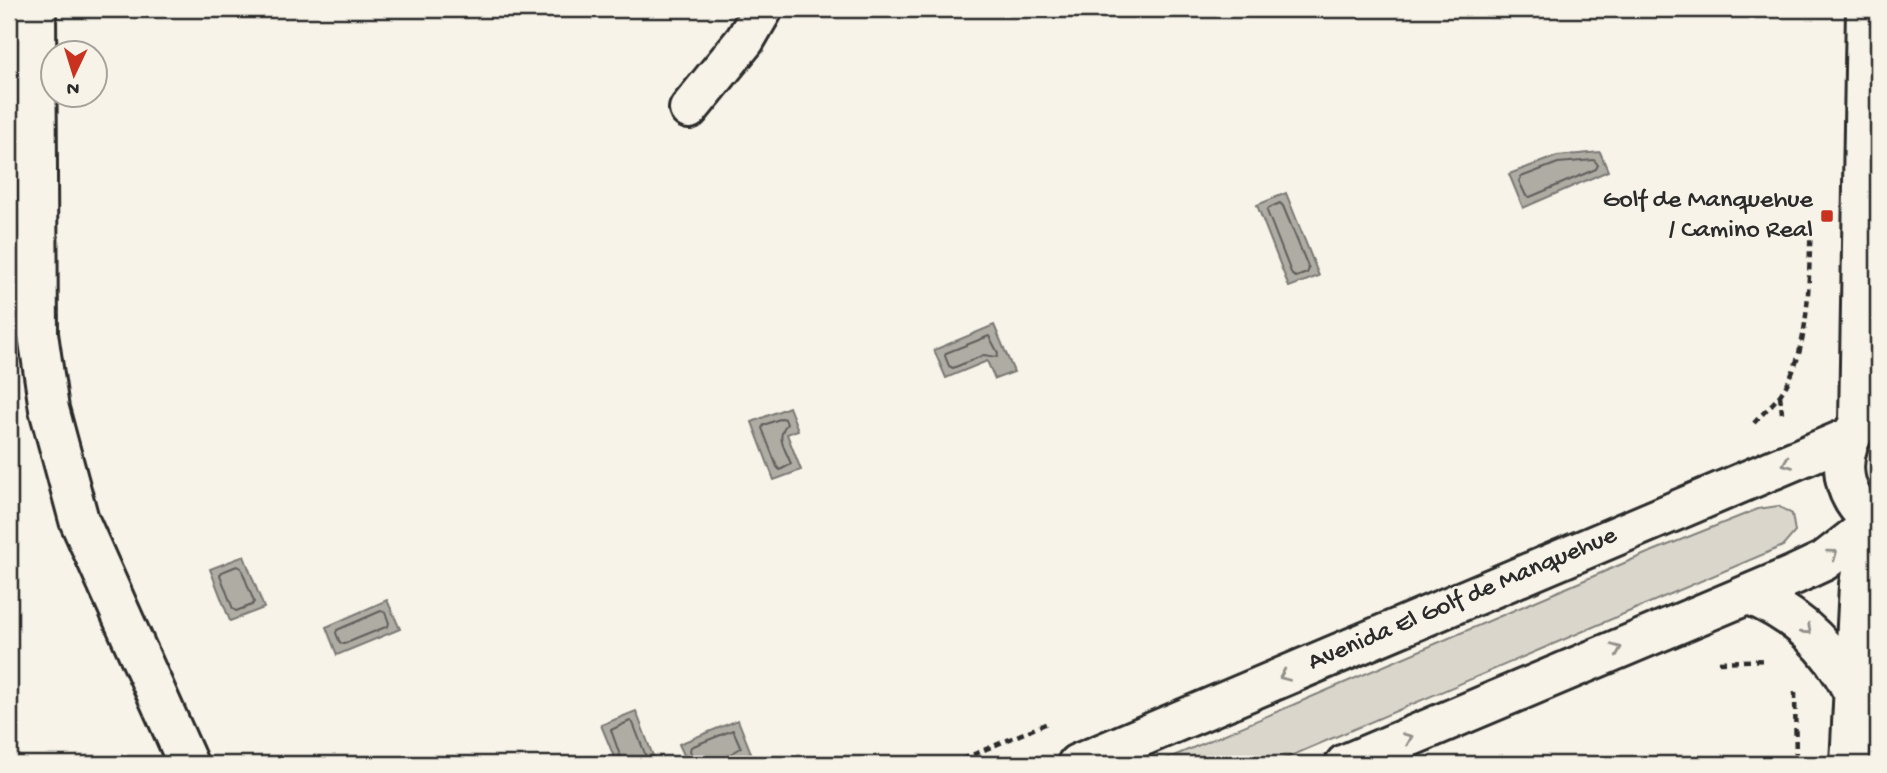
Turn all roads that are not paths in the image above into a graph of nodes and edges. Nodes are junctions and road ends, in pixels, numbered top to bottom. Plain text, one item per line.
1 (36, 9) edge
2 (762, 9) edge
3 (1866, 9) edge
4 (689, 109) dead end
5 (1863, 423) edge
6 (1877, 526) edge
7 (1750, 595) junction
8 (1853, 692) junction
9 (188, 764) edge
10 (1077, 764) edge
11 (1345, 764) edge
12 (1850, 764) edge

1 - 9 street
2 - 4 street
3 - 5 street
5 - 6 street
5 -> 10 street, Avenida El Golf de Manquehue
7 -> 6 street
6 - 8 street
7 -> 8 street
11 -> 7 street
8 - 12 street

